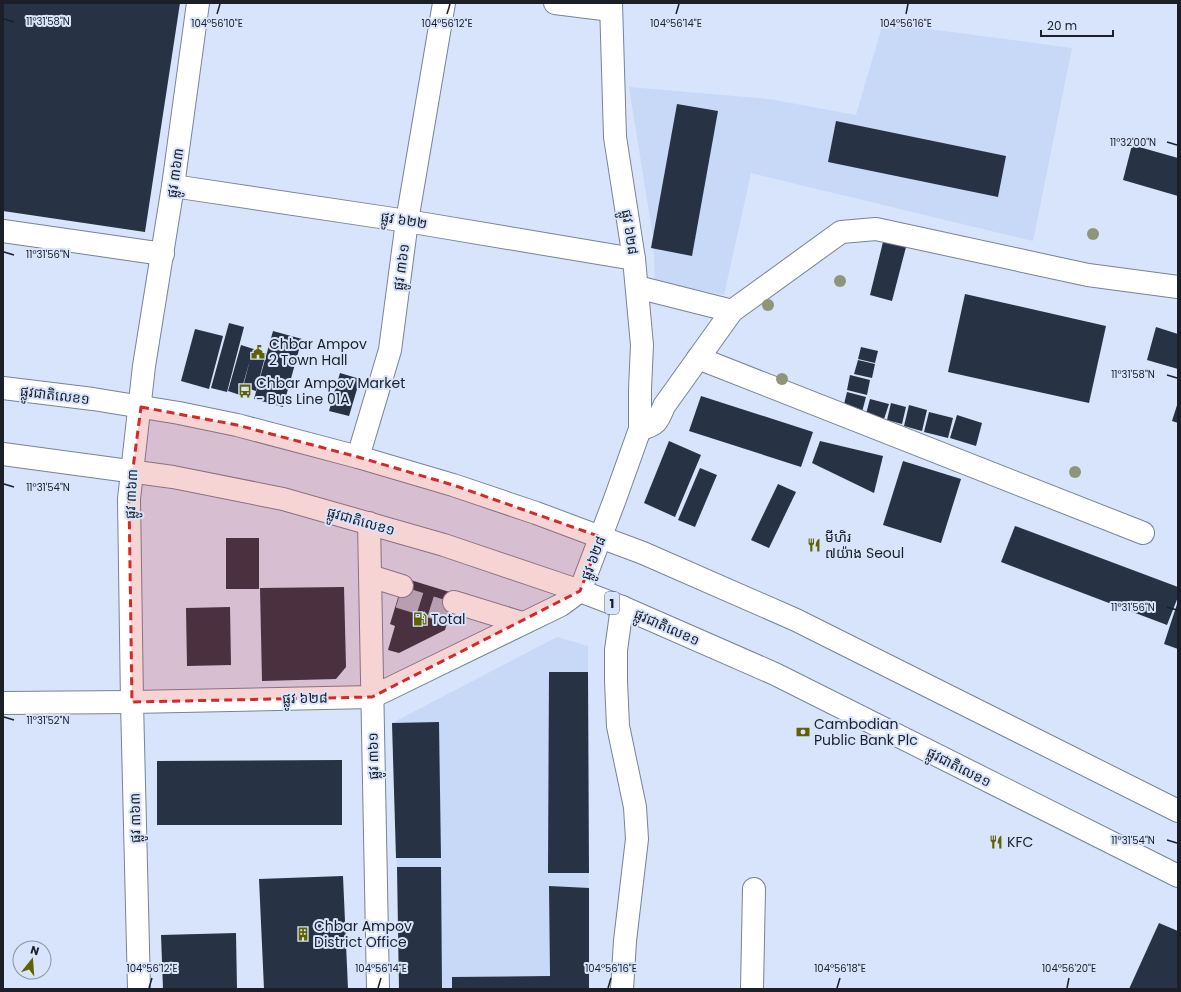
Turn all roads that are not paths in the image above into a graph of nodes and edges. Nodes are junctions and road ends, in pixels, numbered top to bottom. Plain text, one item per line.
1 (198, 3) edge
2 (444, 3) edge
3 (555, 3) edge
4 (611, 6) edge
5 (173, 186) junction
6 (407, 221) junction
7 (3, 231) edge
8 (163, 254) junction
9 (634, 259) junction
10 (637, 287) junction
11 (1178, 287) edge
12 (732, 311) junction
13 (698, 358) junction
14 (3, 388) edge
15 (141, 407) junction
16 (640, 429) junction
17 (3, 454) edge
18 (358, 457) junction
19 (132, 471) junction
20 (369, 523) junction
21 (1143, 534) dead end
22 (601, 537) junction
23 (370, 582) junction
24 (400, 591) tunnel mouth
25 (580, 591) junction
26 (622, 607) junction
27 (452, 608) tunnel mouth
28 (514, 627) junction
29 (372, 696) junction
30 (132, 702) junction
31 (3, 703) edge
32 (1178, 811) edge
33 (1178, 876) edge
34 (754, 889) dead end
35 (139, 989) edge
36 (378, 989) edge
37 (622, 989) edge
38 (752, 989) edge

1 - 5 main road, ផ្លូវ ៣៦៣
2 - 6 main road, ផ្លូវ ៣៦១
3 - 4 main road
4 - 9 main road, ផ្លូវ ៦២៨
5 - 6 main road, ផ្លូវ ៦២២
5 - 8 main road, ផ្លូវ ៣៦៣
6 - 9 main road, ផ្លូវ ៦២២
6 - 18 main road, ផ្លូវ ៣៦១
7 - 8 main road
8 - 15 main road, ផ្លូវ ៣៦៣
9 - 10 main road, ផ្លូវ ៦២៨
10 - 12 main road
10 - 16 main road, ផ្លូវ ៦២៨
11 - 12 main road
12 - 13 main road
13 - 16 main road
13 - 21 main road
14 - 15 main road, ផ្លូវជាតិលេខ១
15 - 18 main road, ផ្លូវជាតិលេខ១
15 - 19 main road, ផ្លូវ ៣៦៣
16 - 22 main road, ផ្លូវ ៦២៨
17 - 19 main road, ផ្លូវជាតិលេខ១ / 1
18 - 22 main road, ផ្លូវជាតិលេខ១
19 - 20 main road, ផ្លូវជាតិលេខ១ / 1
19 - 30 main road, ផ្លូវ ៣៦៣
20 - 23 main road, ផ្លូវ ៣៦១
20 - 25 main road, ផ្លូវជាតិលេខ១ / 1
22 - 25 main road, ផ្លូវ ៦២៨
22 - 32 main road, ផ្លូវជាតិលេខ១
23 - 24 main road
23 - 29 main road, ផ្លូវ ៣៦១
25 - 26 main road, ផ្លូវជាតិលេខ១ / 1
25 - 28 main road, ផ្លូវ ៦២៨
26 - 33 main road, ផ្លូវជាតិលេខ១ / 1
26 - 37 main road
27 - 28 main road
28 - 29 main road, ផ្លូវ ៦២៨
29 - 30 main road, ផ្លូវ ៦២៨
29 - 36 main road, ផ្លូវ ៣៦១
30 - 31 main road, ផ្លូវ ៦២៨
30 - 35 main road, ផ្លូវ ៣៦៣
34 - 38 main road

